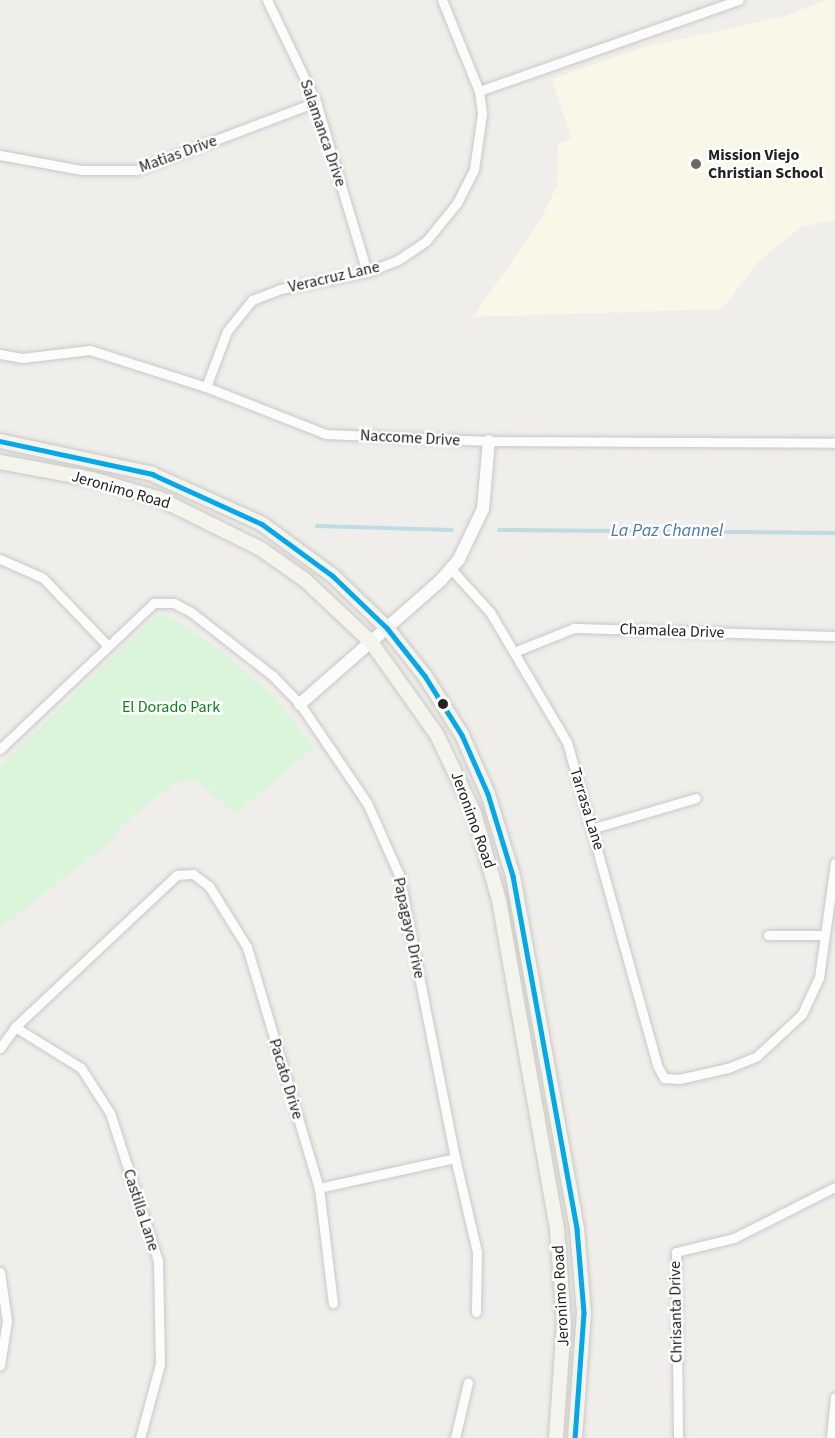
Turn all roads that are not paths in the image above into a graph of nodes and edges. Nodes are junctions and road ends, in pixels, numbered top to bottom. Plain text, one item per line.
1 (267, 0) edge
2 (442, 0) edge
3 (739, 0) edge
4 (479, 91) junction
5 (316, 102) junction
6 (0, 155) edge
7 (367, 272) junction
8 (0, 354) edge
9 (206, 387) junction
10 (0, 441) edge
11 (489, 441) junction
12 (835, 443) edge
13 (0, 462) edge
14 (0, 559) edge
15 (451, 569) junction
16 (387, 628) junction
17 (835, 636) edge
18 (371, 642) junction
19 (108, 646) junction
20 (514, 652) junction
21 (300, 704) junction
22 (0, 748) edge
23 (696, 798) dead end
24 (594, 828) junction
25 (835, 863) edge
26 (768, 935) dead end
27 (825, 935) junction
28 (15, 1027) junction
29 (0, 1048) edge
30 (455, 1158) junction
31 (835, 1187) edge
32 (319, 1188) junction
33 (0, 1272) edge
34 (333, 1303) dead end
35 (476, 1312) dead end
36 (0, 1365) edge
37 (468, 1382) dead end
38 (835, 1397) edge
39 (140, 1438) edge
40 (455, 1438) edge
41 (556, 1438) edge
42 (575, 1438) edge
43 (678, 1438) edge
44 (831, 1438) edge

1 - 5 street, Salamanca Drive
2 - 4 street, Veracruz Lane
3 - 4 street
4 - 7 street, Veracruz Lane
5 - 6 street, Matias Drive
5 - 7 street, Salamanca Drive
7 - 9 street, Veracruz Lane
8 - 9 street, Naccome Drive
9 - 11 street, Naccome Drive
10 - 16 main road, Jeronimo Road
11 - 12 street, Naccome Drive
11 - 15 street
13 - 18 main road, Jeronimo Road
14 - 19 street
15 - 16 street
15 - 20 street, Tarrasa Lane
16 - 18 street
16 - 42 main road, Jeronimo Road
17 - 20 street, Chamalea Drive
18 - 21 street
18 - 41 main road, Jeronimo Road
19 - 21 street, Papagayo Drive
19 - 22 street
20 - 24 street, Tarrasa Lane
21 - 30 street, Papagayo Drive
23 - 24 street
24 - 27 street, Tarrasa Lane
25 - 27 street
26 - 27 street
28 - 29 street
28 - 32 street, Pacato Drive
28 - 39 street, Castilla Lane
30 - 32 street
30 - 35 street, Papagayo Drive
31 - 43 street, Chrisanta Drive
32 - 34 street, Pacato Drive
33 - 36 street
37 - 40 street
38 - 44 street

